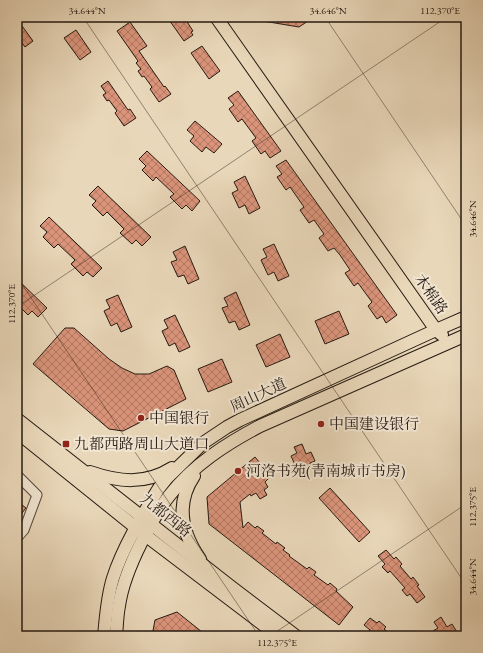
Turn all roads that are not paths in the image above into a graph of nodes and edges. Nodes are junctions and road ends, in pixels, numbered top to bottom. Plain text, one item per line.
1 (216, 17) edge
2 (226, 17) edge
3 (466, 317) edge
4 (440, 328) junction
5 (466, 335) edge
6 (450, 342) junction
7 (17, 418) edge
8 (17, 432) edge
9 (191, 454) junction
10 (205, 460) junction
11 (82, 469) junction
12 (17, 475) edge
13 (147, 521) junction
14 (141, 532) junction
15 (19, 533) edge
16 (207, 568) junction
17 (104, 636) edge
18 (116, 636) edge
19 (278, 636) edge
20 (296, 636) edge

1 - 4 main road, 木棉路
2 - 4 main road, 木棉路
3 - 4 main road, 周山大道
4 - 6 main road, 木棉路
4 - 9 main road, 周山大道
5 - 6 main road, 周山大道
6 - 10 main road, 周山大道
7 - 11 main road, 九都西路
8 - 14 main road, 九都西路
9 - 11 main road
9 - 13 main road, 周山大道
10 - 13 main road, 周山大道
10 - 16 main road
11 - 13 main road, 九都西路
12 - 15 lane
13 - 14 main road, 周山大道
13 - 16 main road, 九都西路
14 - 17 main road, 周山大道
14 - 18 main road, 周山大道
14 - 19 main road, 九都西路
16 - 20 main road, 九都西路

